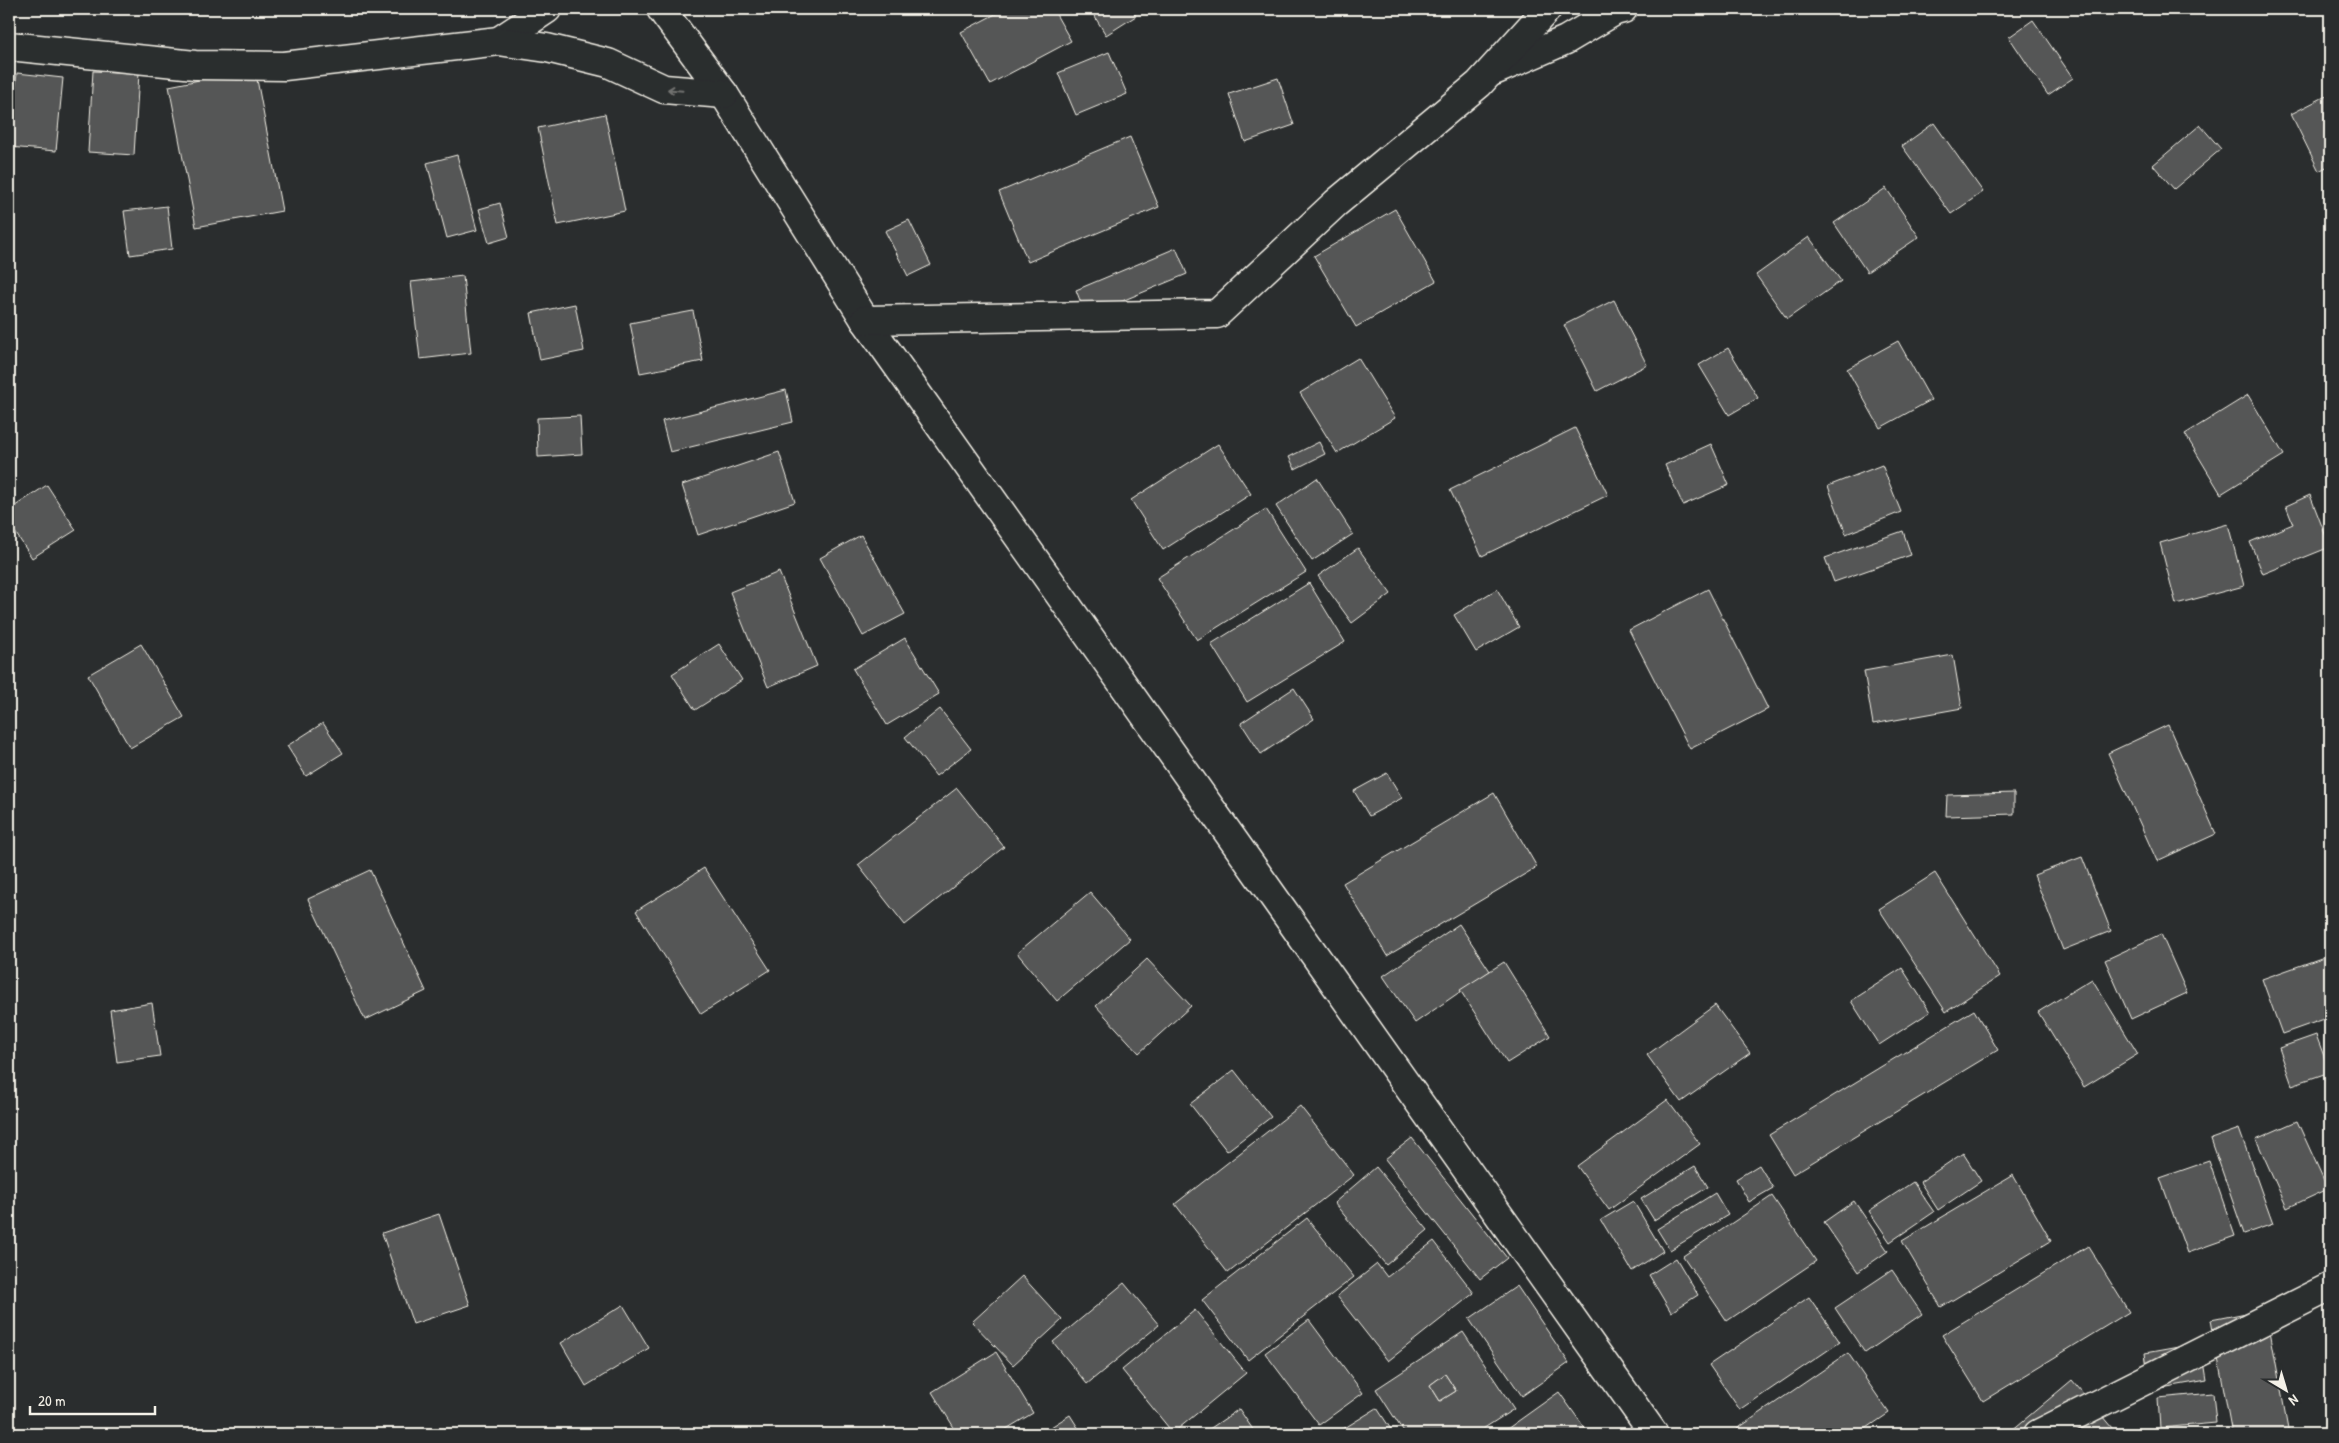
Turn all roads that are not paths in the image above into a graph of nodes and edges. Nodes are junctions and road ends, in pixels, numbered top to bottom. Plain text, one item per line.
1 (548, 9) edge
2 (660, 9) edge
3 (1547, 9) edge
4 (1623, 9) edge
5 (499, 41) junction
6 (9, 46) edge
7 (1488, 73) junction
8 (724, 94) junction
9 (865, 320) junction
10 (2330, 1287) edge
11 (1654, 1434) edge
12 (2038, 1434) edge

1 - 5 street
2 - 8 street
3 - 7 street
4 - 7 street
5 - 6 street
8 -> 5 street
7 - 9 street
8 - 9 street
9 - 11 street
10 - 12 street

